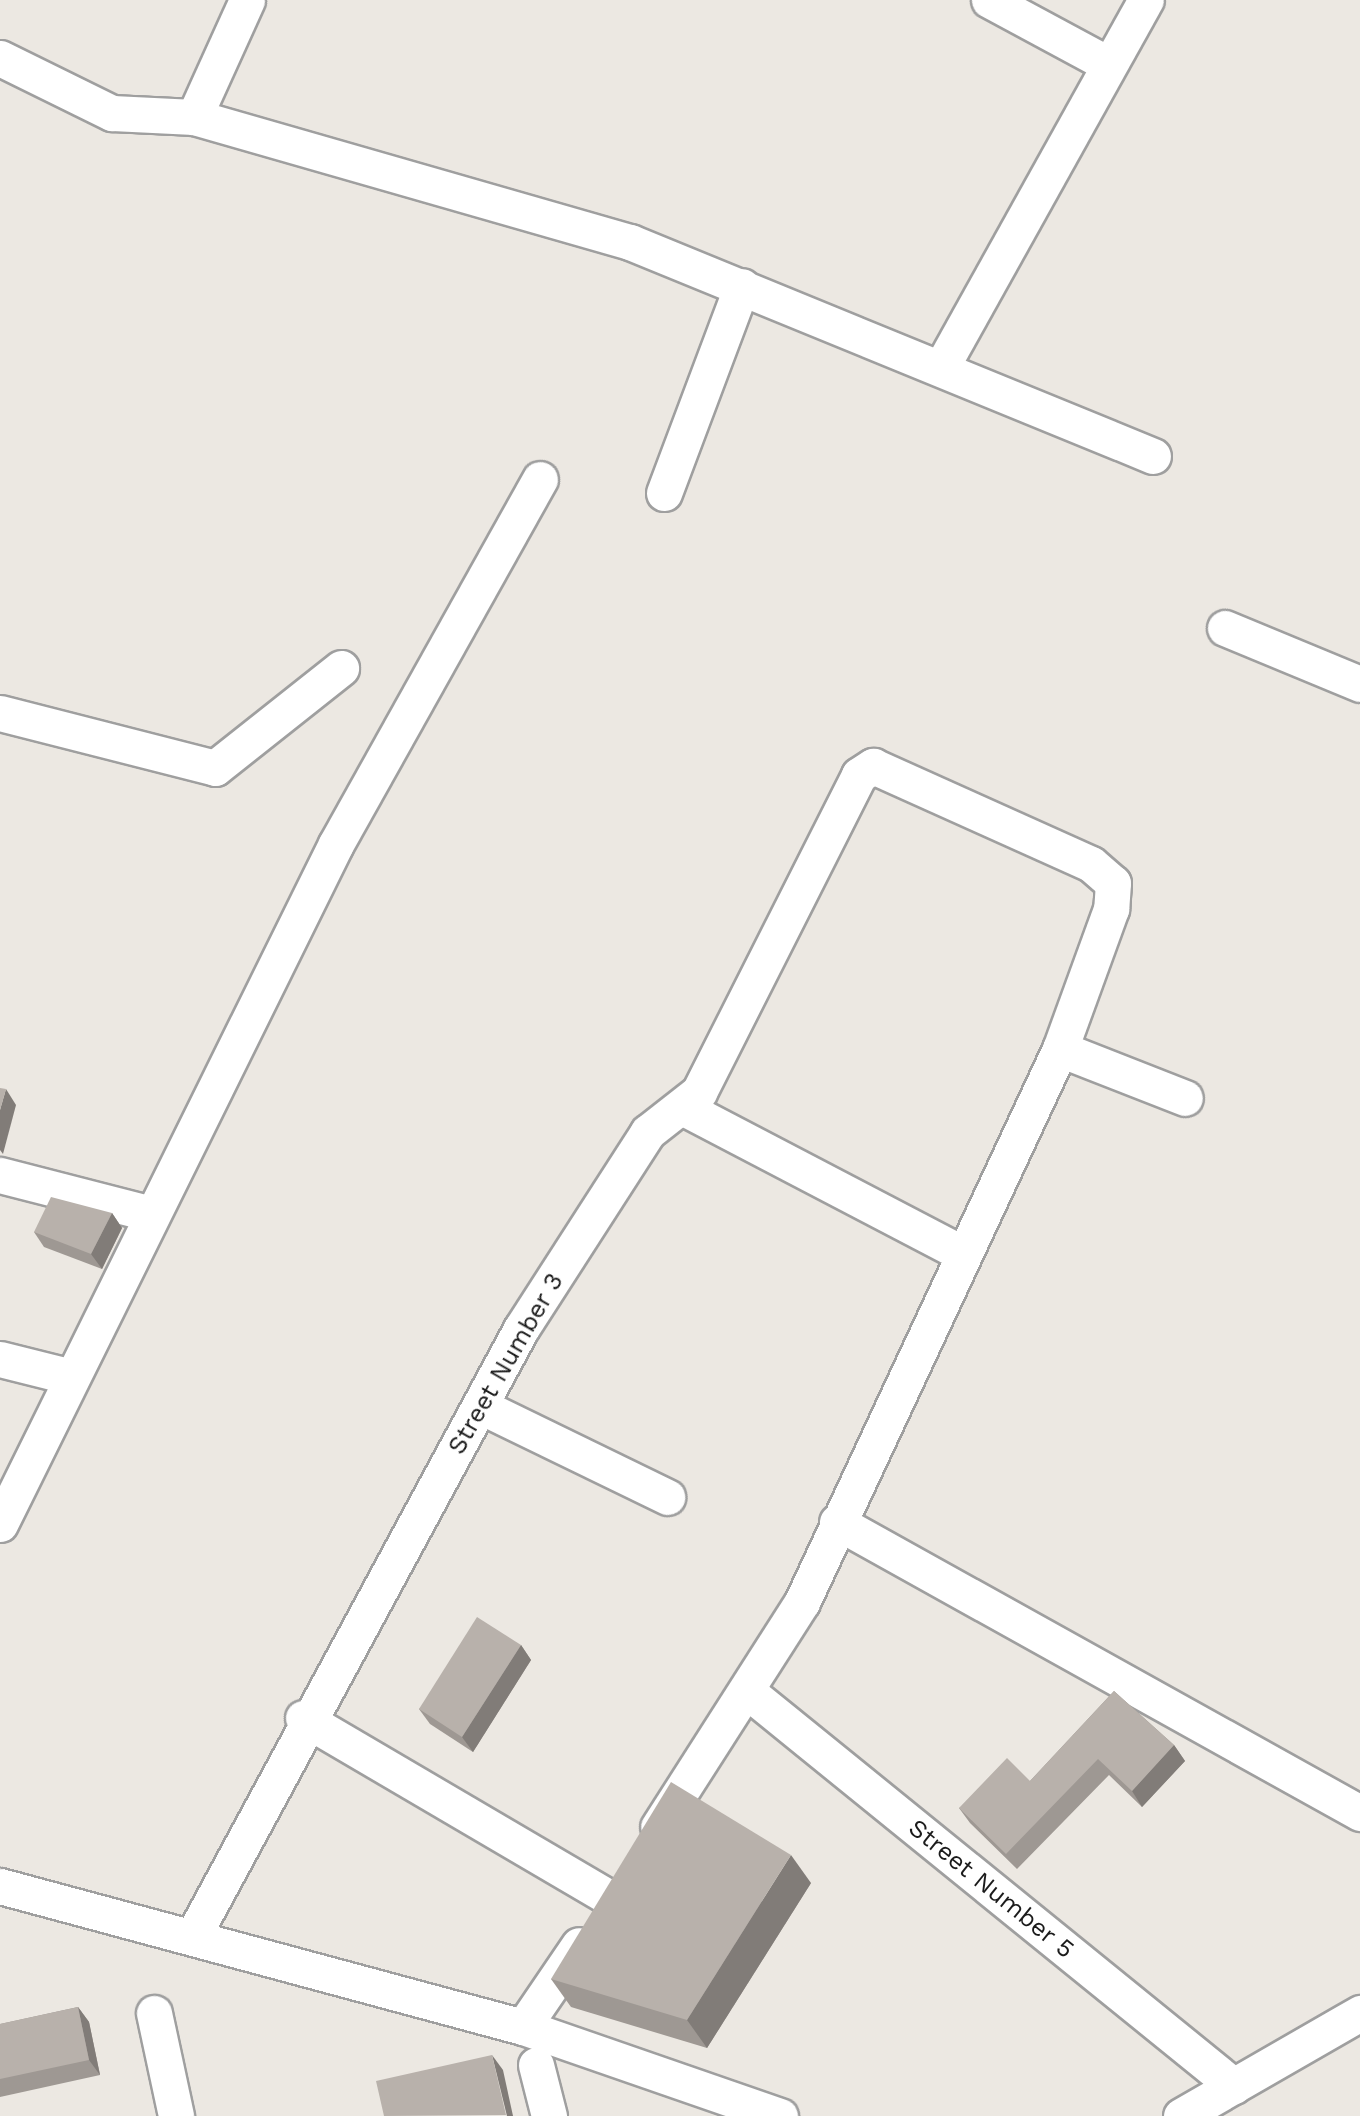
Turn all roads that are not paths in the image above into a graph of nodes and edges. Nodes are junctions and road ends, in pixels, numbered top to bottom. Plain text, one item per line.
1 (248, 0) edge
2 (989, 0) edge
3 (1146, 0) edge
4 (0, 58) edge
5 (1104, 62) junction
6 (194, 116) junction
7 (742, 286) junction
8 (942, 366) junction
9 (1154, 456) dead end
10 (540, 479) dead end
11 (664, 492) dead end
12 (1224, 628) dead end
13 (341, 668) dead end
14 (1360, 684) edge
15 (0, 713) edge
16 (1060, 1049) junction
17 (1185, 1098) dead end
18 (686, 1108) junction
19 (0, 1175) edge
20 (152, 1214) junction
21 (961, 1253) junction
22 (0, 1359) edge
23 (68, 1376) junction
24 (482, 1408) junction
25 (667, 1497) dead end
26 (837, 1522) junction
27 (0, 1524) edge
28 (747, 1692) junction
29 (303, 1718) junction
30 (1360, 1813) edge
31 (0, 1886) edge
32 (611, 1899) junction
33 (194, 1934) junction
34 (154, 2013) dead end
35 (1360, 2013) edge
36 (524, 2027) junction
37 (536, 2065) dead end
38 (1234, 2086) junction
39 (176, 2116) edge
40 (549, 2116) edge
41 (780, 2116) edge
42 (1181, 2116) edge

1 - 6 street
2 - 5 street
3 - 5 street
4 - 6 street
5 - 8 street
6 - 7 street
7 - 8 street
7 - 11 street
8 - 9 street
10 - 20 street
12 - 14 street
13 - 15 street
16 - 17 street
16 - 18 street, Street Number 3
16 - 21 street
18 - 21 street
18 - 24 street, Street Number 3
19 - 20 street
20 - 23 street
21 - 26 street
22 - 23 street
23 - 27 street
24 - 25 street
24 - 29 street, Street Number 3
26 - 28 street
26 - 30 street
28 - 32 street
28 - 38 street, Street Number 5
29 - 32 street
29 - 33 street, Street Number 3
31 - 33 street
32 - 36 street
33 - 36 street
34 - 39 street
35 - 38 street
36 - 41 street
37 - 40 street
38 - 42 street

